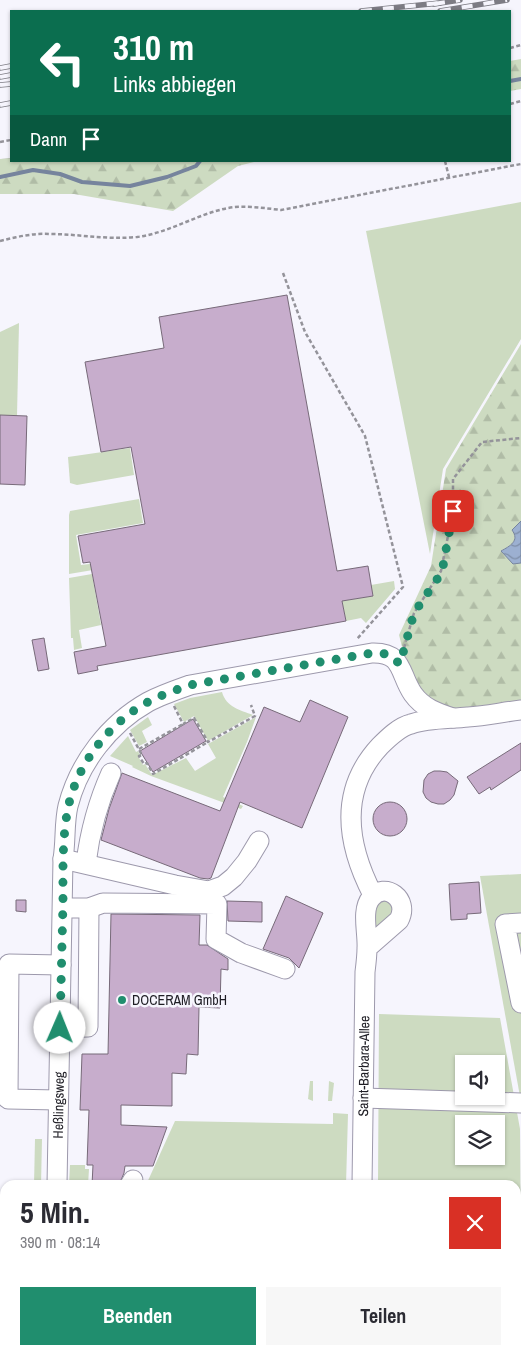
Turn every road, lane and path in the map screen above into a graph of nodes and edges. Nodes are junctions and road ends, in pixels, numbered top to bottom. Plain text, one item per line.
1 (445, 162) edge
2 (521, 164) edge
3 (449, 177) junction
4 (0, 241) edge
5 (283, 273) dead end
6 (521, 438) edge
7 (354, 641) dead end
8 (394, 659) junction
9 (171, 702) dead end
10 (251, 705) dead end
11 (521, 710) edge
12 (453, 718) junction
13 (183, 724) junction
14 (127, 729) dead end
15 (208, 742) junction
16 (139, 749) junction
17 (111, 773) dead end
18 (259, 841) dead end
19 (63, 859) junction
20 (86, 863) junction
21 (373, 895) junction
22 (62, 908) junction
23 (89, 908) junction
24 (521, 923) edge
25 (367, 948) junction
26 (61, 965) junction
27 (285, 970) dead end
28 (521, 1003) edge
29 (60, 1028) junction
30 (363, 1098) junction
31 (58, 1100) junction
32 (521, 1103) edge
33 (57, 1180) edge
34 (362, 1180) edge

1 - 3 path
2 - 3 path
3 - 4 path
5 - 7 path
6 - 8 path
8 - 12 street
8 - 19 street, Heßlingsweg
9 - 13 path
10 - 15 path
11 - 12 street
12 - 21 street
13 - 15 path
13 - 16 path
14 - 16 path
15 - 16 path
17 - 20 street
18 - 20 street
19 - 20 street
19 - 22 street, Heßlingsweg
21 - 25 street, Saint-Barbara-Allee
21 - 25 street
22 - 23 street
22 - 26 street, Heßlingsweg
23 - 27 street
23 - 29 street
24 - 28 street
25 - 30 street, Saint-Barbara-Allee
26 - 29 street, Heßlingsweg
26 - 31 street
29 - 31 street, Heßlingsweg
30 - 32 street
30 - 34 street, Saint-Barbara-Allee
31 - 33 street, Heßlingsweg

